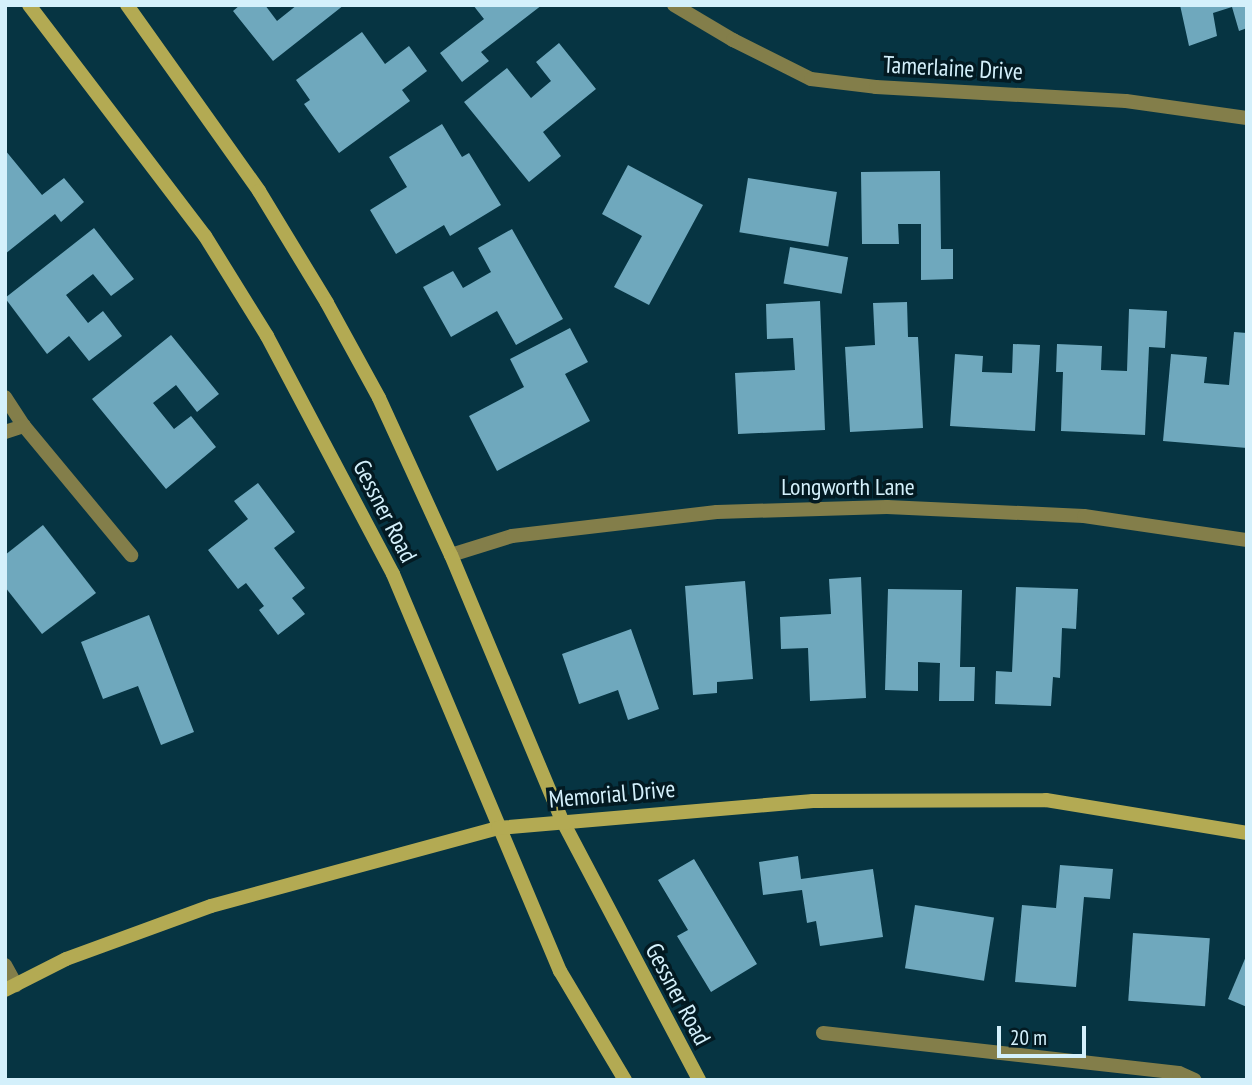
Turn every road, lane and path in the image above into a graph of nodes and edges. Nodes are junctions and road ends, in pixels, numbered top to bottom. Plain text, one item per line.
1 (29, 5) edge
2 (127, 5) edge
3 (674, 5) edge
4 (1247, 118) edge
5 (5, 397) edge
6 (24, 426) junction
7 (5, 432) edge
8 (1247, 540) edge
9 (131, 555) dead end
10 (451, 555) junction
11 (562, 820) junction
12 (498, 828) junction
13 (1247, 832) edge
14 (5, 965) edge
15 (10, 988) edge
16 (823, 1033) dead end
17 (625, 1080) edge
18 (699, 1080) edge
19 (1195, 1080) edge

1 - 12 main road, Gessner Road
2 - 10 main road, Gessner Road
3 - 4 street, Tamerlaine Drive
5 - 6 street
6 - 7 street
6 - 9 street
8 - 10 street, Longworth Lane
10 - 11 main road, Gessner Road
11 - 12 main road, Memorial Drive
11 - 13 main road, Memorial Drive
11 - 18 main road, Gessner Road
12 - 15 main road, Memorial Drive
12 - 17 main road, Gessner Road
14 - 15 street
16 - 19 street

